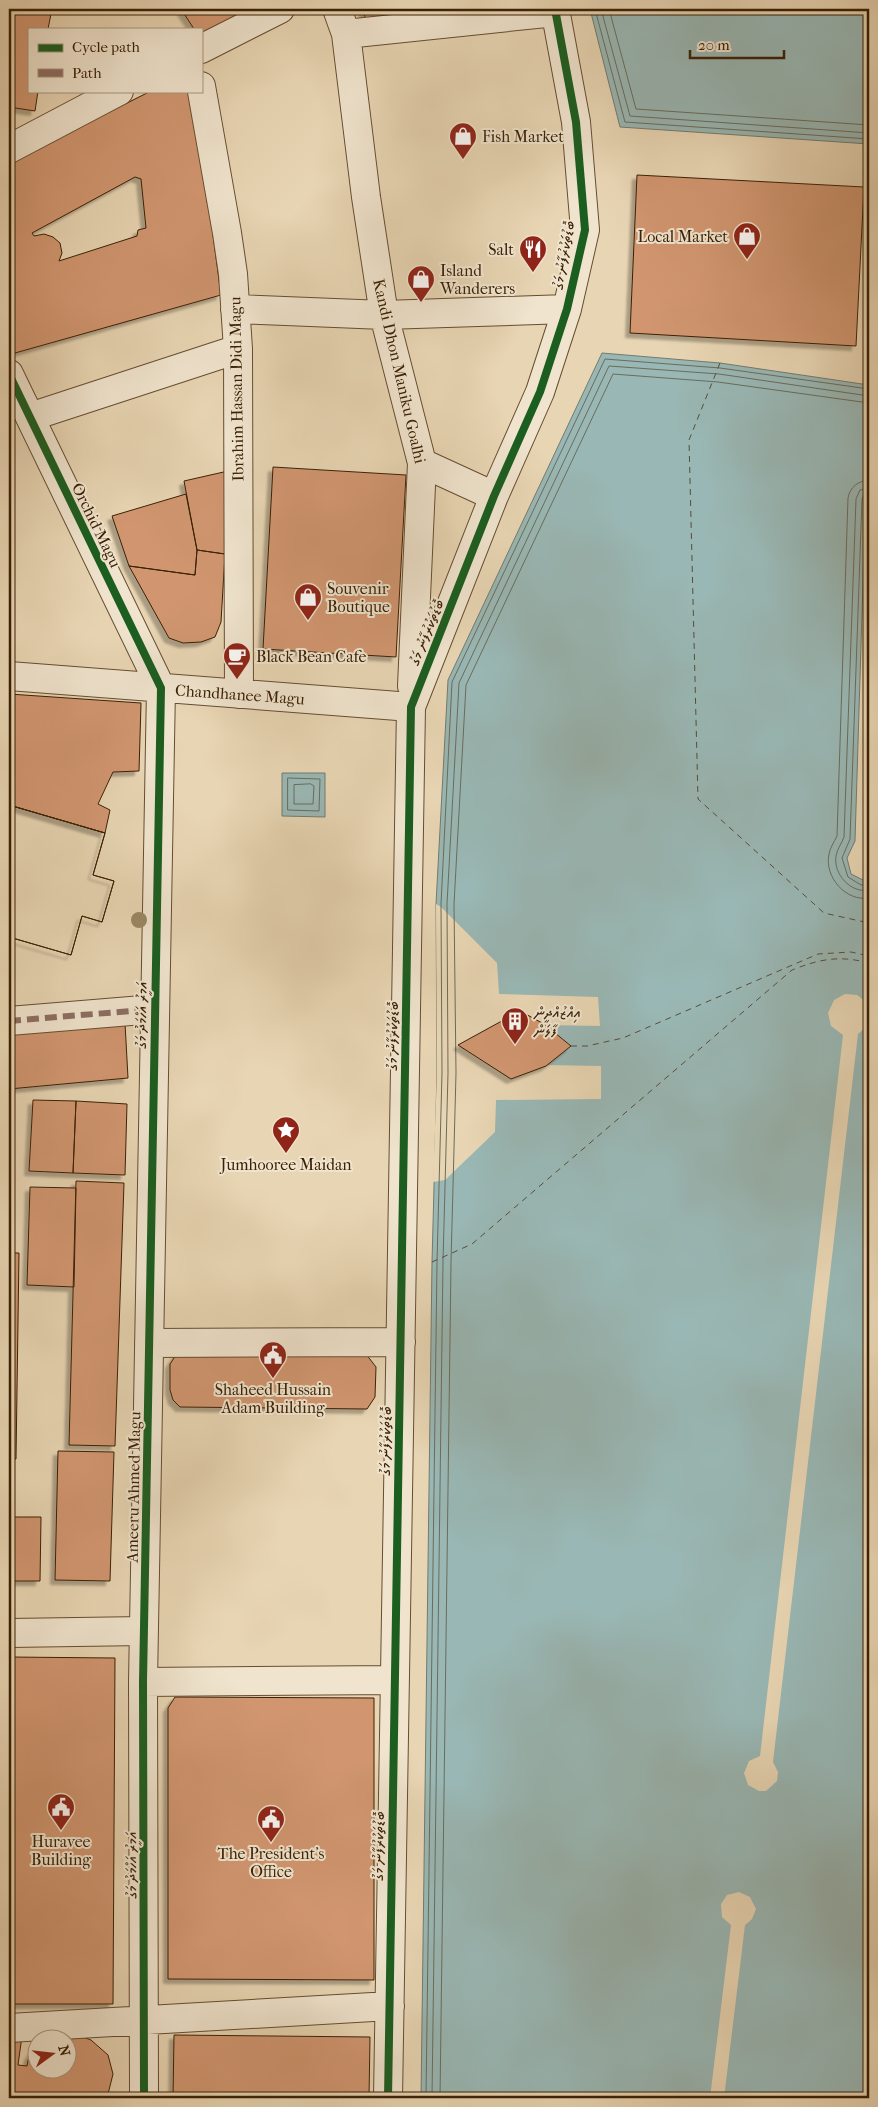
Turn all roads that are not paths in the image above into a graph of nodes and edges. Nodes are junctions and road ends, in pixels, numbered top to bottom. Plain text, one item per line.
1 (280, 9) edge
2 (338, 9) edge
3 (556, 10) edge
4 (346, 34) junction
5 (202, 48) edge
6 (117, 92) edge
7 (202, 92) edge
8 (9, 149) edge
9 (235, 309) junction
10 (567, 309) junction
11 (384, 315) junction
12 (238, 349) junction
13 (9, 374) edge
14 (30, 417) junction
15 (422, 463) junction
16 (494, 496) junction
17 (9, 676) edge
18 (161, 688) junction
19 (239, 694) junction
20 (411, 707) junction
21 (155, 1008) junction
22 (9, 1021) edge
23 (400, 1342) junction
24 (149, 1343) junction
25 (144, 1631) junction
26 (9, 1633) edge
27 (394, 1680) junction
28 (144, 1682) junction
29 (390, 2006) junction
30 (145, 2020) junction
31 (9, 2028) edge
32 (144, 2098) edge
33 (388, 2098) edge

1 - 5 street
2 - 4 street, Kandi Dhon Maniku Goalhi
3 - 4 street
3 - 10 street, ބޮޑުތަކުރުފާނު މަގު
4 - 11 street, Kandi Dhon Maniku Goalhi
6 - 8 street
7 - 9 street, Ibrahim Hassan Didi Magu
9 - 11 street
9 - 12 street, Ibrahim Hassan Didi Magu
10 - 11 street
10 - 16 street, ބޮޑުތަކުރުފާނު މަގު
11 - 15 street, Kandi Dhon Maniku Goalhi
12 - 14 street
12 - 19 street, Ibrahim Hassan Didi Magu
13 - 14 street, Orchid Magu
14 - 18 street, Orchid Magu
15 - 16 street
15 - 20 street, Kandi Dhon Maniku Goalhi
16 - 20 street, ބޮޑުތަކުރުފާނު މަގު
17 - 18 street, Chandhanee Magu
18 - 19 street, Chandhanee Magu
18 - 21 street, އަމީރު އަހްމަދު މަގު
19 - 20 street, Chandhanee Magu
20 - 23 street, ބޮޑުތަކުރުފާނު މަގު
21 - 22 street
21 - 24 street, އަމީރު އަހްމަދު މަގު
23 - 24 street
23 - 27 street, ބޮޑުތަކުރުފާނު މަގު
24 - 25 street, Ameeru Ahmed Magu
25 - 26 street
25 - 28 street, އަމީރު އަހްމަދު މަގު
27 - 28 street
27 - 29 street, ބޮޑުތަކުރުފާނު މަގު
28 - 30 street, އަމީރު އަހްމަދު މަގު
29 - 30 street
29 - 33 street, ބޮޑުތަކުރުފާނު މަގު
30 - 31 street
30 - 32 street, އަމީރު އަހްމަދު މަގު

